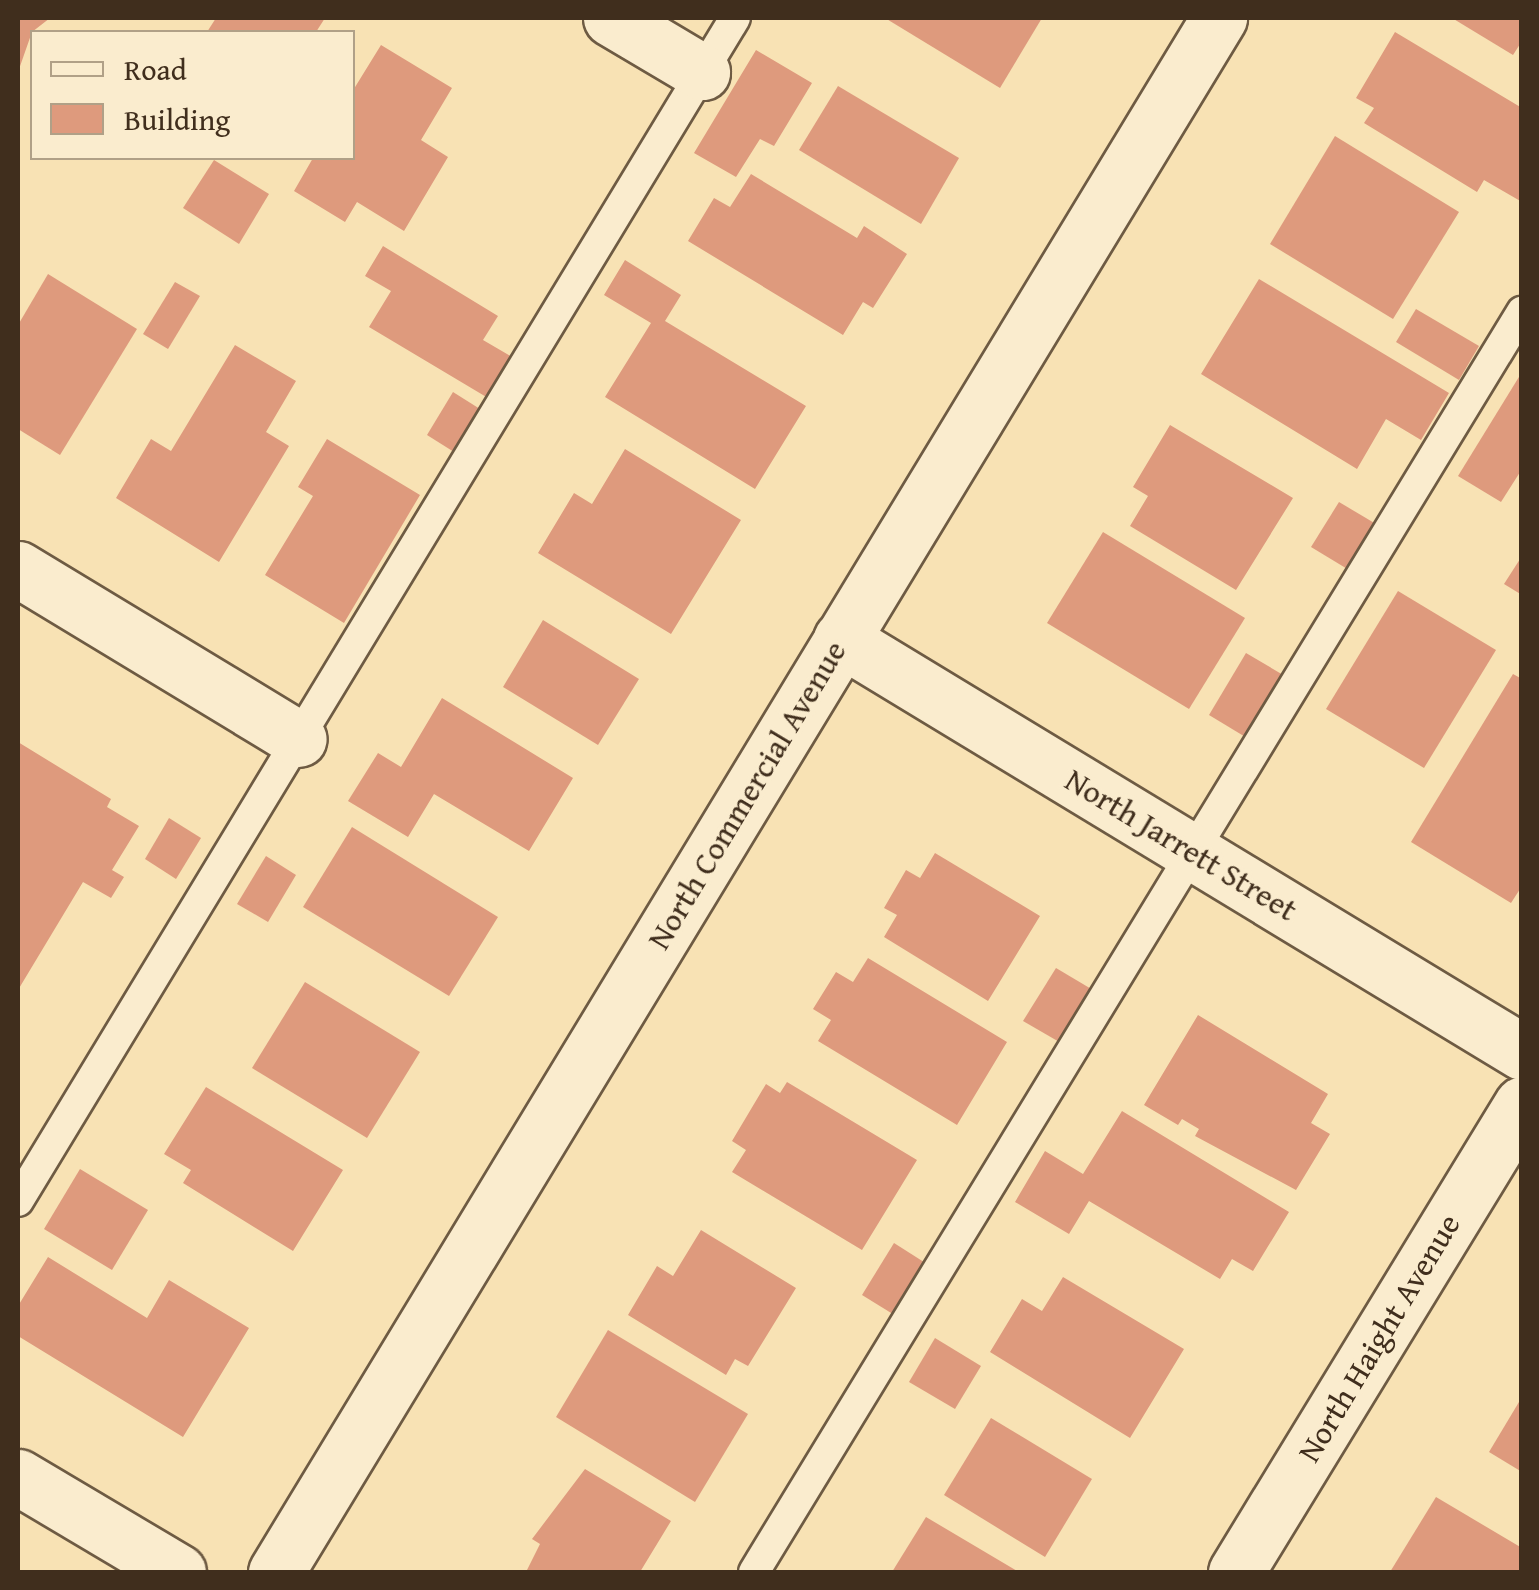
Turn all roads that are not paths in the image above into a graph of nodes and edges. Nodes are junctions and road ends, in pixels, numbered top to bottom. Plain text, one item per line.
1 (611, 18) edge
2 (735, 18) edge
3 (1219, 18) edge
4 (702, 72) junction
5 (1522, 312) edge
6 (18, 569) edge
7 (841, 638) junction
8 (299, 739) junction
9 (1192, 852) junction
10 (1522, 1052) edge
11 (1522, 1104) edge
12 (18, 1201) edge
13 (18, 1477) edge
14 (178, 1572) edge
15 (276, 1572) edge
16 (754, 1572) edge
17 (1236, 1572) edge

1 - 4 street
2 - 4 lane
3 - 7 street, North Commercial Avenue
4 - 8 lane
5 - 9 lane
6 - 8 street
7 - 9 street, North Jarrett Street
7 - 15 street, North Commercial Avenue
8 - 12 lane
9 - 10 street, North Jarrett Street
9 - 16 lane
11 - 17 street, North Haight Avenue
13 - 14 street

